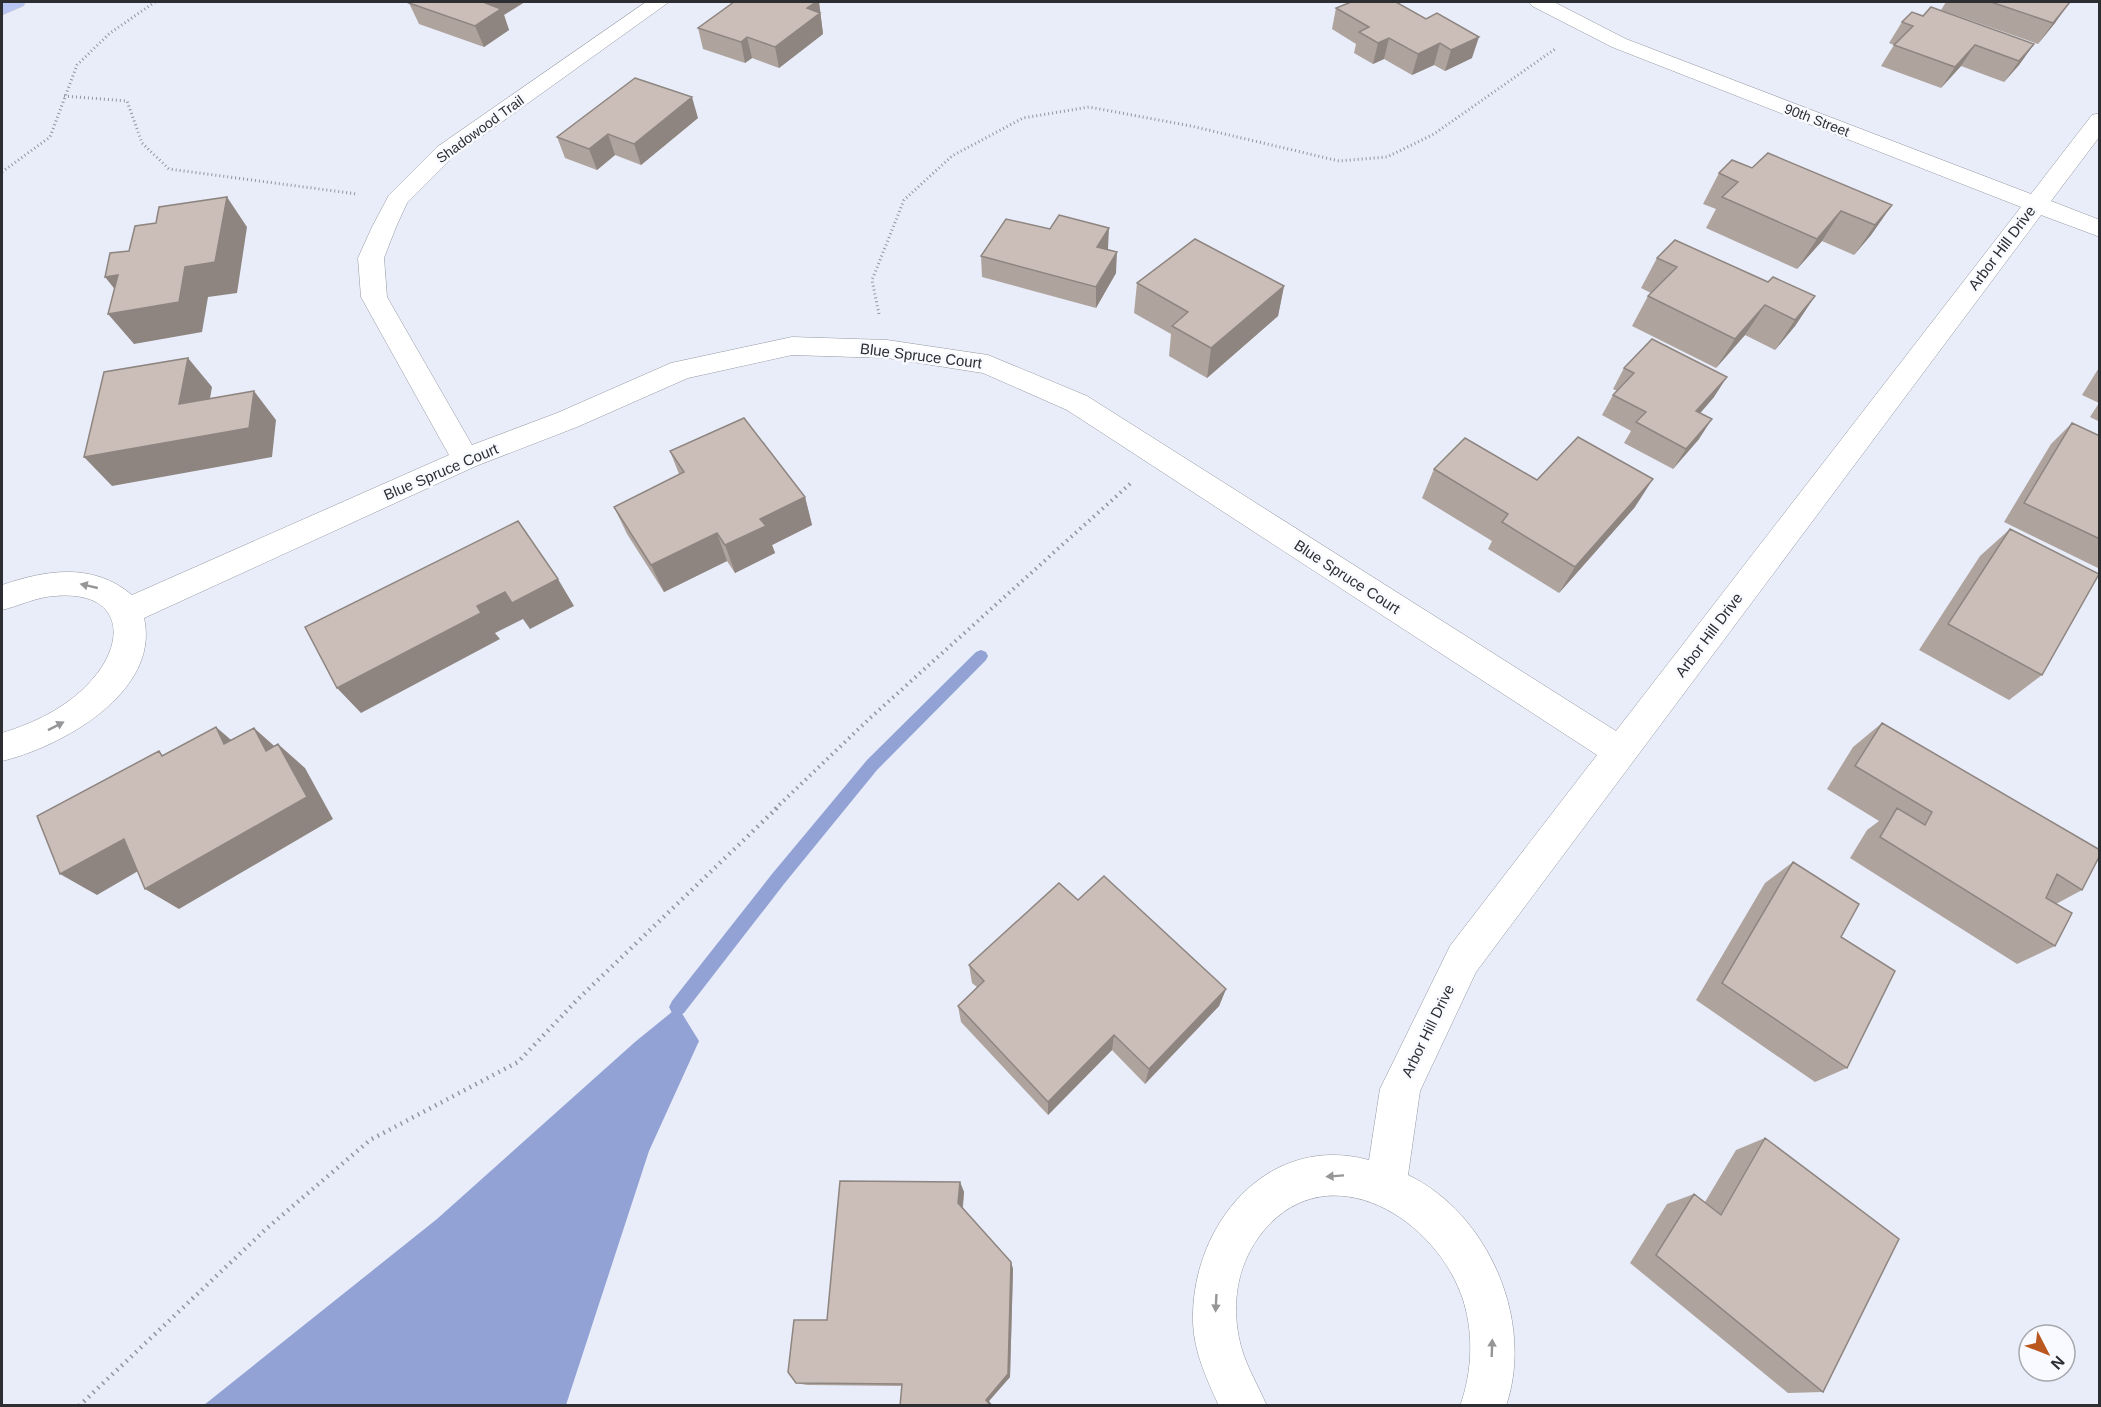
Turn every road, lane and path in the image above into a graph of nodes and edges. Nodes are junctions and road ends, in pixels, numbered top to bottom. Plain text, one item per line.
1 (16, 2) edge
2 (155, 2) edge
3 (659, 2) edge
4 (1539, 2) edge
5 (2, 9) edge
6 (1589, 27) junction
7 (64, 96) junction
8 (2100, 120) edge
9 (2, 172) edge
10 (396, 200) junction
11 (2036, 204) junction
12 (2100, 229) edge
13 (887, 349) junction
14 (1161, 456) junction
15 (466, 459) junction
16 (2, 598) edge
17 (128, 611) junction
18 (2, 747) edge
19 (1620, 752) junction
20 (1386, 1185) junction
21 (79, 1406) edge
22 (1244, 1406) edge
23 (1483, 1406) edge

1 - 5 main road
2 - 7 path
3 - 10 street, Shadowood Trail
4 - 6 street, 90th Street
6 - 11 street, 90th Street
6 - 13 path
7 - 9 path
7 - 10 path
8 - 11 street, Arbor Hill Drive
10 - 15 street, Shadowood Trail
11 - 12 street, 90th Street
11 - 19 street, Arbor Hill Drive
13 - 14 street, Blue Spruce Court
13 - 15 street, Blue Spruce Court
14 - 19 street, Blue Spruce Court
14 - 21 path
15 - 17 street, Blue Spruce Court
17 -> 16 street
18 -> 17 street
19 - 20 street, Arbor Hill Drive
20 -> 22 street
23 -> 20 street

